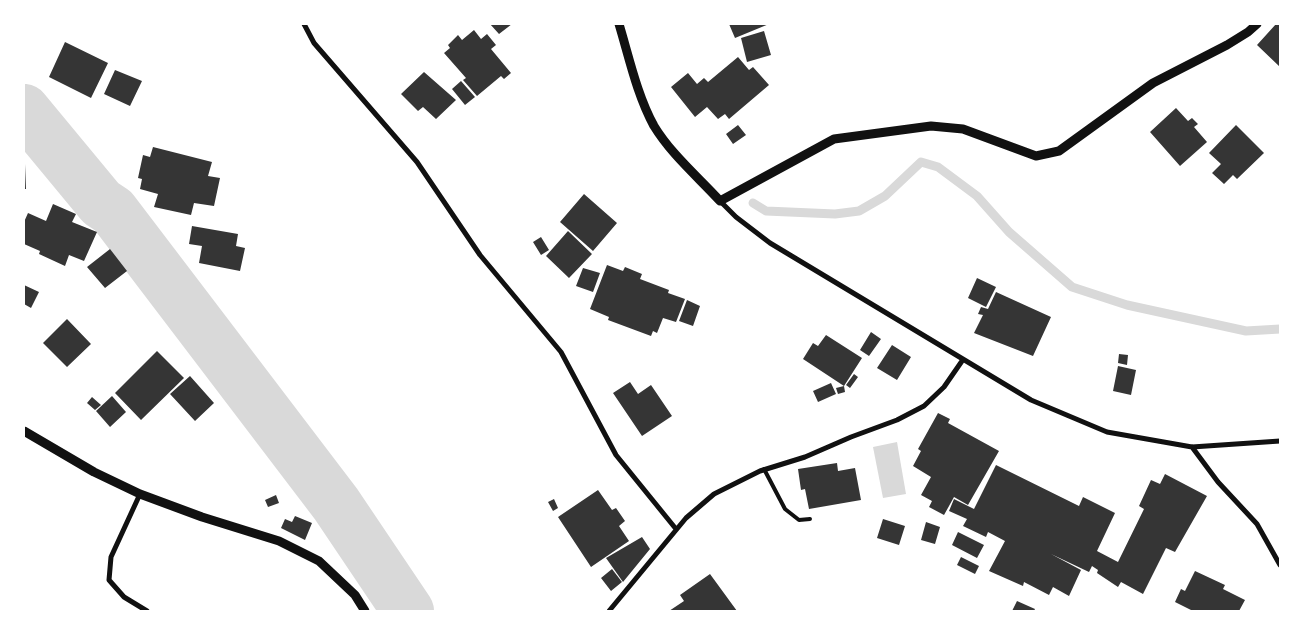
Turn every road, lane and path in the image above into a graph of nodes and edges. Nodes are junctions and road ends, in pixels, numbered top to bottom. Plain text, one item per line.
1 (304, 24) edge
2 (619, 24) edge
3 (1257, 24) edge
4 (720, 201) junction
5 (962, 361) junction
6 (24, 432) edge
7 (1280, 441) edge
8 (1192, 447) junction
9 (764, 470) junction
10 (140, 494) junction
11 (810, 519) dead end
12 (676, 529) junction
13 (1280, 565) edge
14 (147, 611) edge
15 (365, 611) edge
16 (609, 611) edge

1 - 12 street
2 - 4 street
3 - 4 street
4 - 5 street
5 - 8 street
5 - 9 street
6 - 10 street
7 - 8 street
8 - 13 street
9 - 11 lane
9 - 12 street
10 - 14 street
10 - 15 street
12 - 16 street

